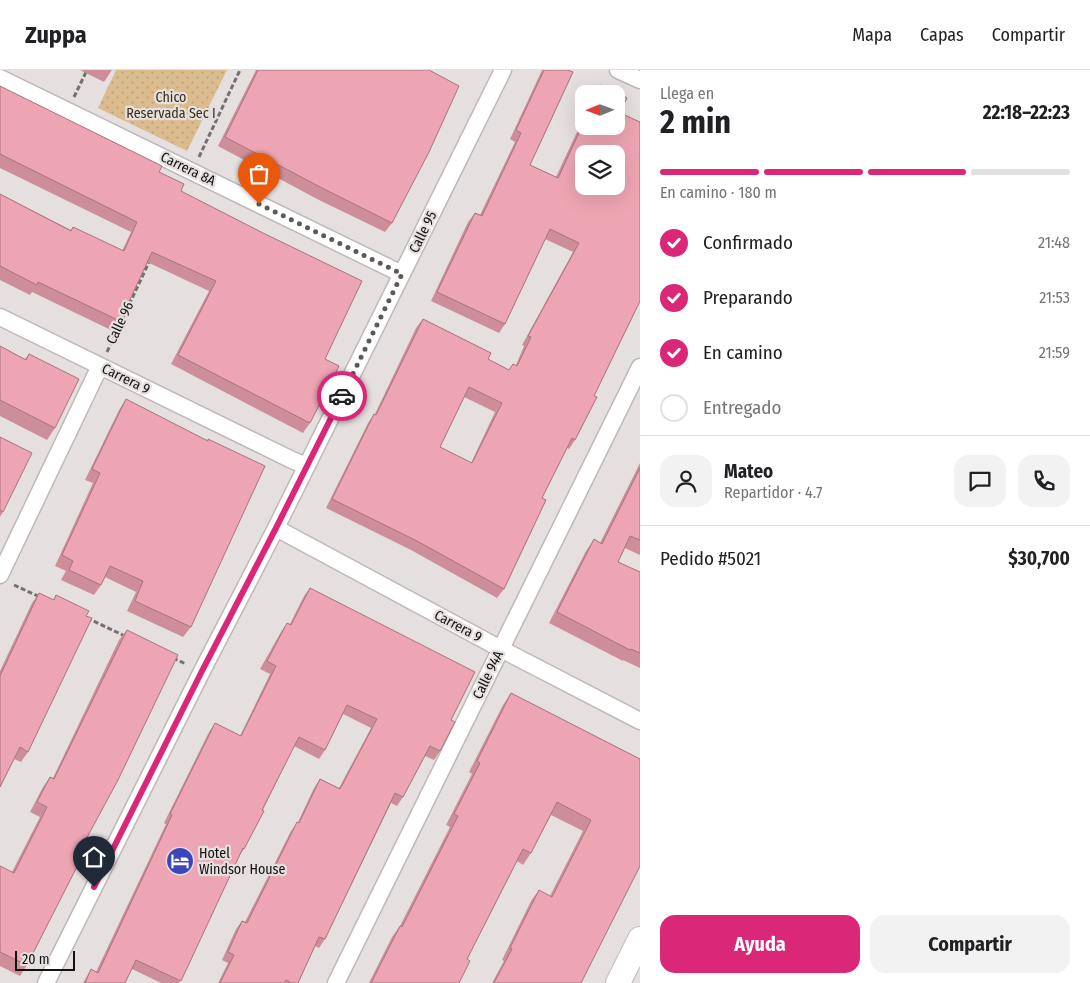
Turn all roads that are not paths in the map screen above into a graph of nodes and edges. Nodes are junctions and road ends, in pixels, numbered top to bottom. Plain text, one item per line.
1 (503, 70) edge
2 (618, 70) edge
3 (0, 78) edge
4 (640, 80) edge
5 (402, 274) junction
6 (0, 317) edge
7 (100, 366) junction
8 (640, 367) edge
9 (307, 466) junction
10 (276, 528) junction
11 (4, 579) edge
12 (501, 649) junction
13 (640, 721) edge
14 (640, 940) edge
15 (46, 983) edge
16 (336, 983) edge
17 (618, 983) edge

1 - 5 street, Calle 95
2 - 4 street
3 - 5 street, Carrera 8A
5 - 9 street, Calle 95
6 - 7 street, Carrera 9
7 - 9 street, Carrera 9
7 - 11 street
8 - 12 street, Calle 94A
9 - 10 street, Calle 95
10 - 12 street, Carrera 9
10 - 15 street, Calle 95
12 - 13 street, Carrera 9
12 - 16 street, Calle 94A
14 - 17 main road

